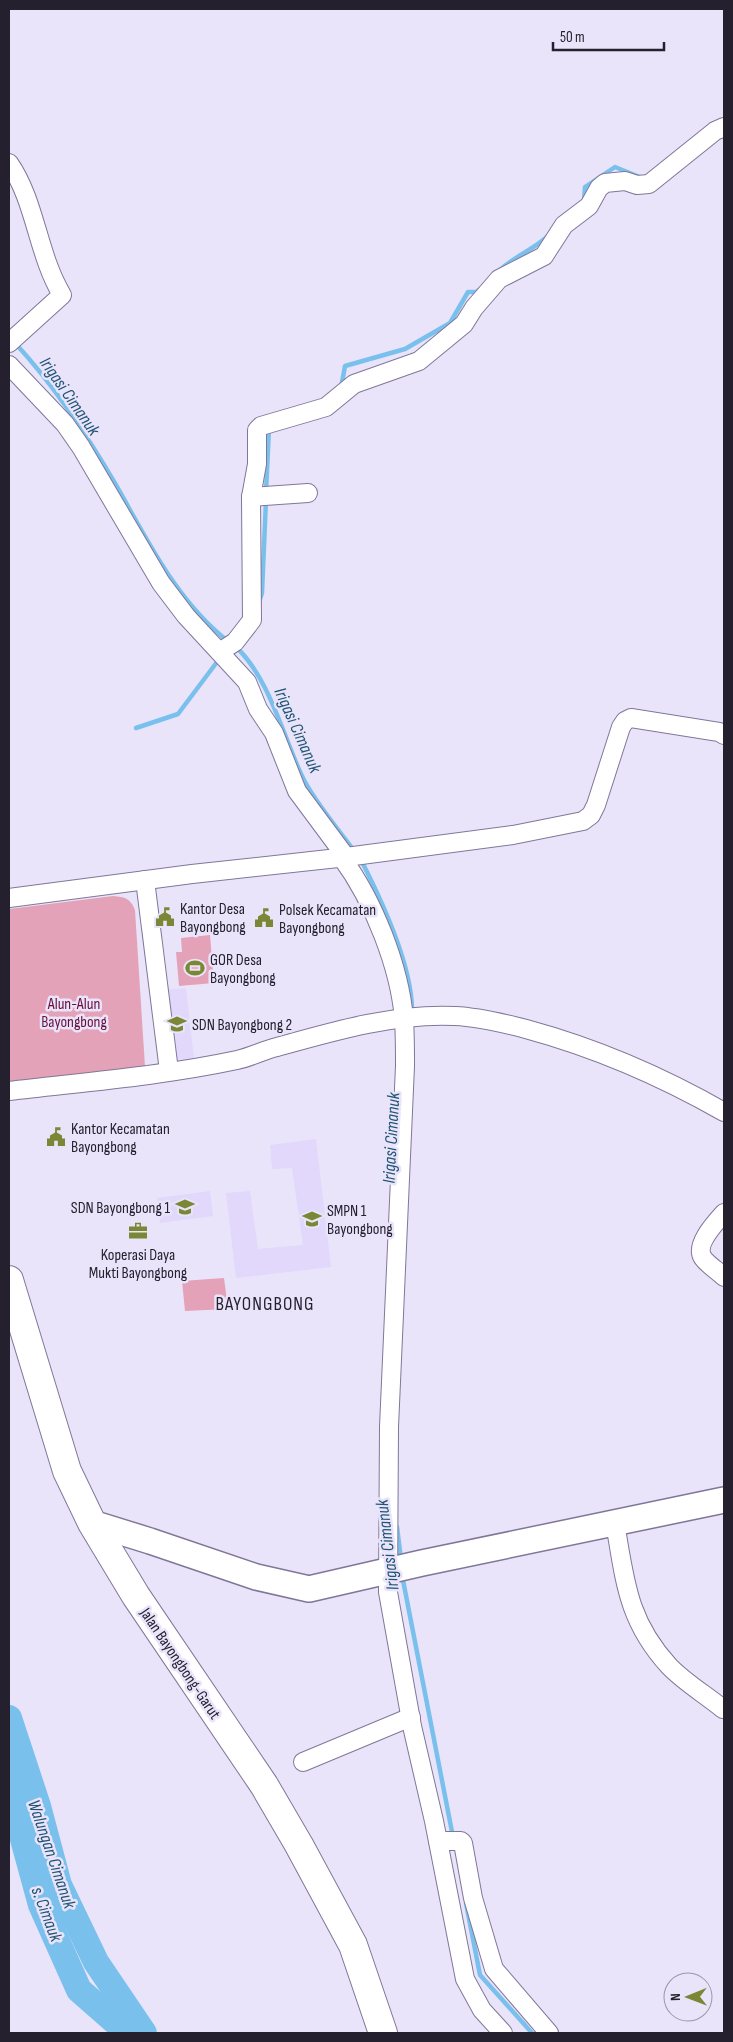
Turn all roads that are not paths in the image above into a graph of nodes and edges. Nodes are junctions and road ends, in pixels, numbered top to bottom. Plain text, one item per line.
1 (724, 127) edge
2 (9, 163) edge
3 (9, 343) edge
4 (9, 365) edge
5 (308, 493) dead end
6 (251, 497) junction
7 (227, 652) junction
8 (724, 735) edge
9 (352, 856) junction
10 (145, 880) junction
11 (9, 898) edge
12 (413, 1018) junction
13 (169, 1071) junction
14 (9, 1091) edge
15 (724, 1112) edge
16 (724, 1213) edge
17 (724, 1278) edge
18 (9, 1280) edge
19 (724, 1500) edge
20 (92, 1523) junction
21 (615, 1523) junction
22 (391, 1571) junction
23 (723, 1709) edge
24 (410, 1717) junction
25 (303, 1762) dead end
26 (439, 1841) junction
27 (383, 2033) edge
28 (503, 2033) edge
29 (549, 2033) edge

1 - 6 street
2 - 3 street
4 - 7 street
5 - 6 street
6 - 7 street
7 - 9 street
8 - 9 street
9 - 10 street
9 - 12 street
10 - 11 street
10 - 13 street
12 - 13 street
12 - 15 street
12 - 22 street
13 - 14 street
16 - 17 street
18 - 20 main road, Jalan Bayongbong-Garut
19 - 21 street
20 - 22 street
20 - 27 main road, Jalan Bayongbong-Garut
21 - 22 street
21 - 23 street
22 - 24 street
24 - 25 street
24 - 26 street
26 - 28 street
26 - 29 street

